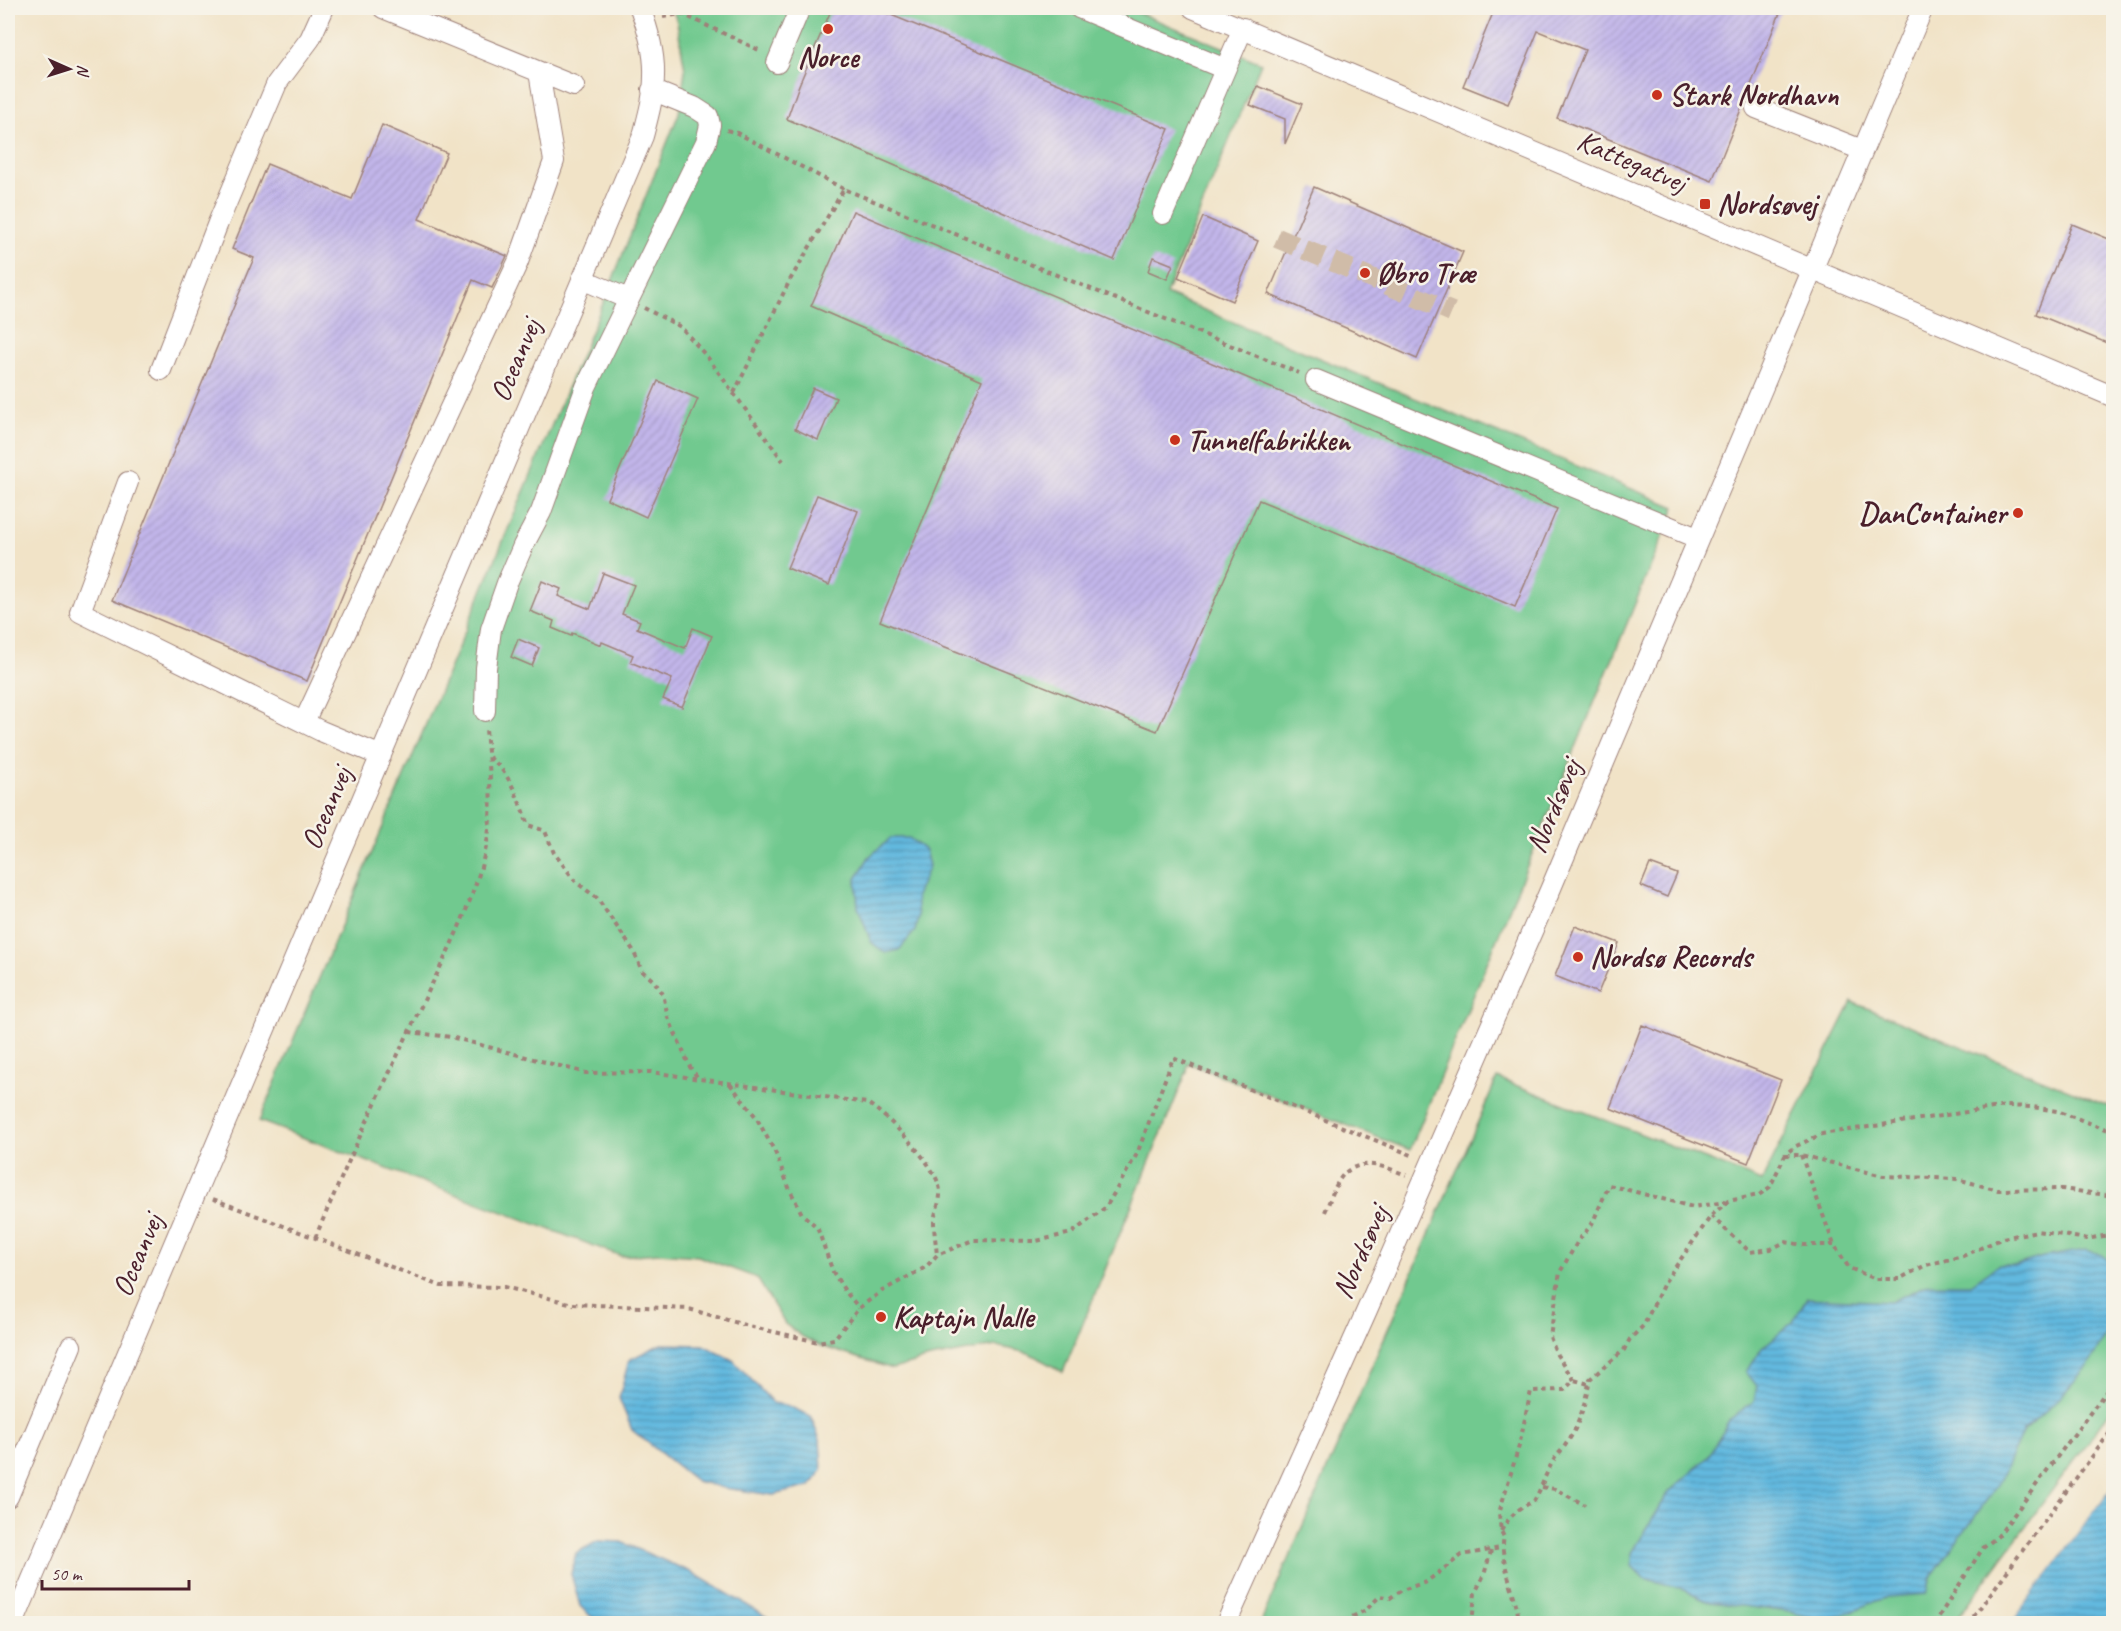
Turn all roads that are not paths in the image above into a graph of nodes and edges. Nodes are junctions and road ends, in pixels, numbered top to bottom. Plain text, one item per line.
1 (324, 8) edge
2 (383, 8) edge
3 (800, 8) edge
4 (1078, 8) edge
5 (1193, 8) edge
6 (1923, 8) edge
7 (643, 14) edge
8 (1243, 28) junction
9 (777, 60) road end
10 (1225, 69) junction
11 (539, 72) junction
12 (574, 86) dead end
13 (652, 90) junction
14 (1756, 108) dead end
15 (1862, 150) junction
16 (1163, 214) dead end
17 (1813, 270) junction
18 (582, 279) junction
19 (628, 299) junction
20 (161, 370) dead end
21 (1316, 380) road end
22 (2114, 397) edge
23 (128, 482) dead end
24 (1697, 538) junction
25 (485, 711) road end
26 (304, 722) junction
27 (381, 756) junction
28 (71, 1346) dead end
29 (8, 1497) edge
30 (13, 1623) edge
31 (1226, 1623) edge

1 - 20 street
2 - 11 street
3 - 9 street
4 - 10 street
5 - 8 street, Kattegatvej
6 - 15 street, Nordsøvej
7 - 13 street, Oceanvej
8 - 10 street
8 - 17 street, Kattegatvej
10 - 16 street
11 - 12 street
11 - 26 street
13 - 18 street, Oceanvej
13 - 19 street
14 - 15 street
15 - 17 street, Nordsøvej
17 - 22 street, Kattegatvej
17 - 24 street, Nordsøvej
18 - 19 street
18 - 27 street, Oceanvej
19 - 25 street
21 - 24 street
23 - 26 street
24 - 31 street, Nordsøvej
26 - 27 street
27 - 30 street, Oceanvej
28 - 29 street

